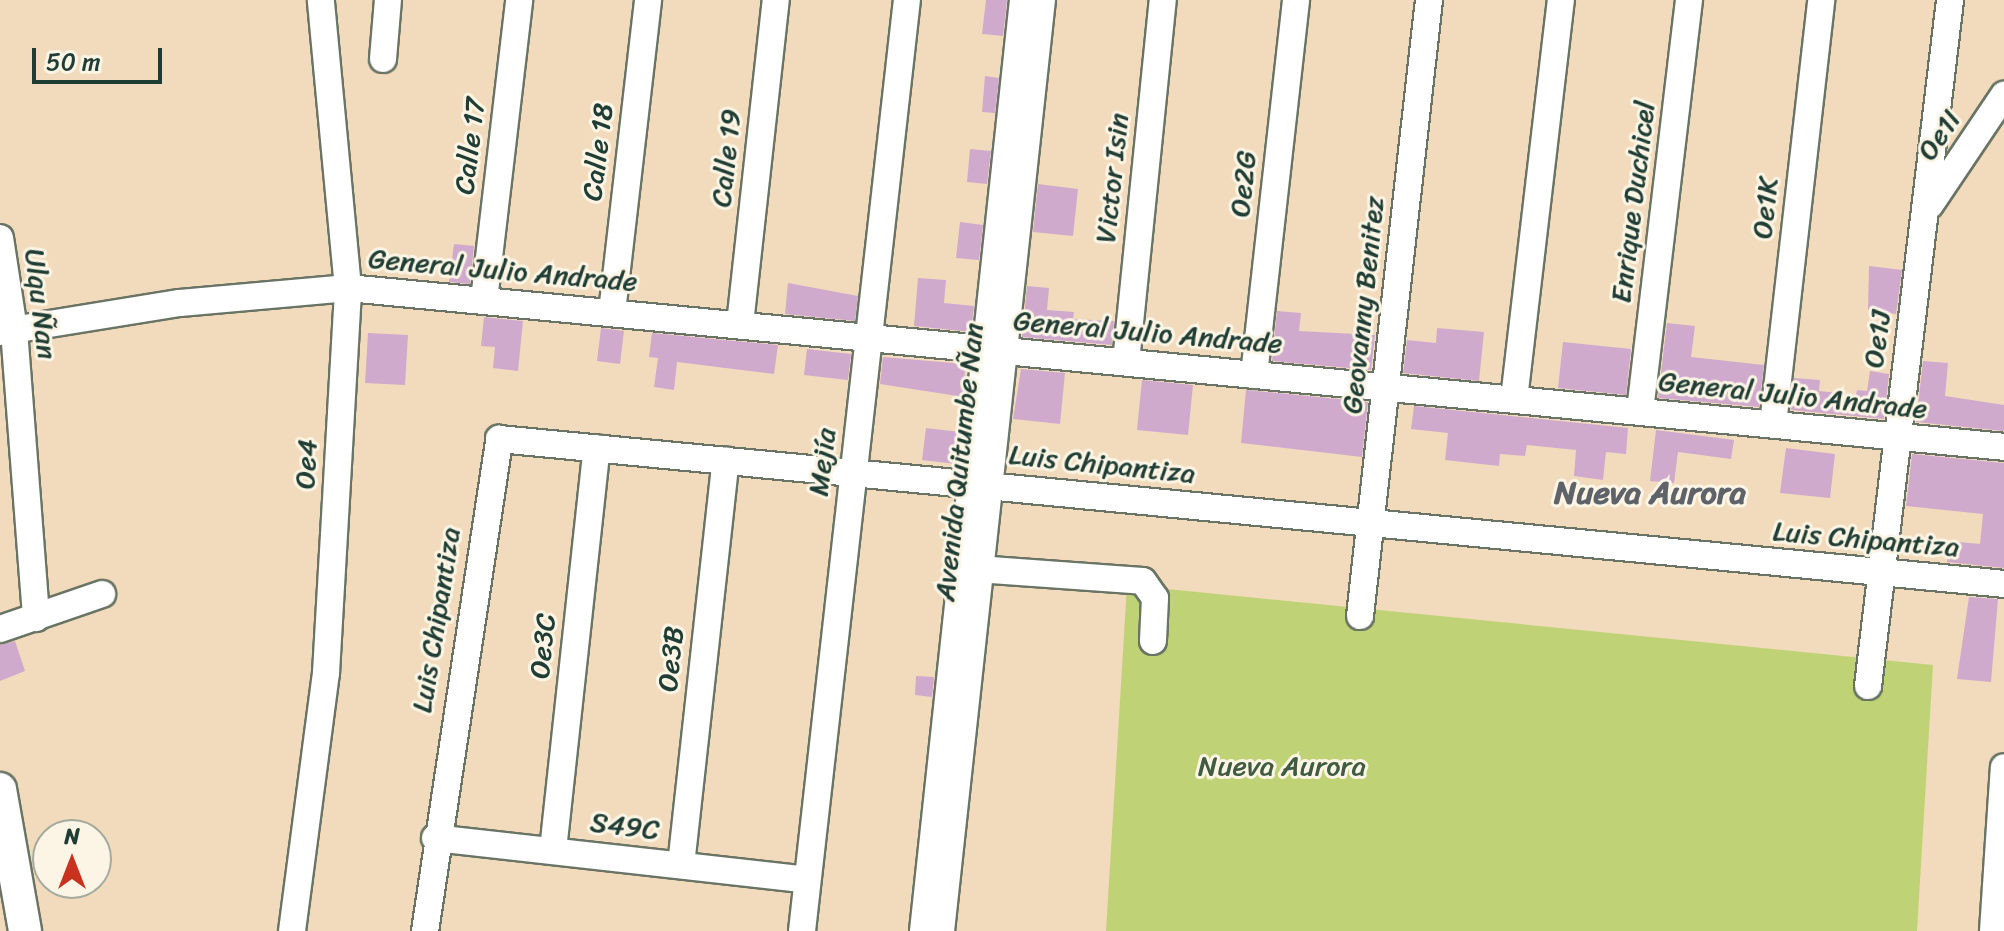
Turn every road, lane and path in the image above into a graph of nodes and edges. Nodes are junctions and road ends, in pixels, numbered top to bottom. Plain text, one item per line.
1 (321, 0) edge
2 (388, 0) edge
3 (519, 0) edge
4 (648, 0) edge
5 (776, 0) edge
6 (907, 0) edge
7 (1023, 0) edge
8 (1042, 0) edge
9 (1163, 0) edge
10 (1296, 0) edge
11 (1429, 0) edge
12 (1561, 0) edge
13 (1689, 0) edge
14 (1821, 0) edge
15 (1950, 0) edge
16 (383, 59) dead end
17 (2004, 95) edge
18 (1926, 211) junction
19 (0, 238) edge
20 (348, 288) junction
21 (484, 300) junction
22 (612, 312) junction
23 (740, 324) junction
24 (7, 331) edge
25 (869, 338) junction
26 (994, 350) junction
27 (1126, 362) junction
28 (1254, 375) junction
29 (1386, 387) junction
30 (1514, 399) junction
31 (1640, 411) junction
32 (1773, 424) junction
33 (1896, 438) junction
34 (2004, 447) edge
35 (597, 448) junction
36 (726, 460) junction
37 (853, 473) junction
38 (978, 484) junction
39 (1370, 523) junction
40 (970, 568) junction
41 (1879, 572) junction
42 (2004, 584) edge
43 (102, 594) dead end
44 (1360, 616) dead end
45 (36, 618) junction
46 (0, 629) edge
47 (1153, 641) dead end
48 (1868, 686) dead end
49 (2004, 767) edge
50 (1, 794) edge
51 (435, 838) junction
52 (553, 850) junction
53 (681, 865) junction
54 (807, 880) junction
55 (25, 931) edge
56 (292, 931) edge
57 (425, 931) edge
58 (802, 931) edge
59 (923, 931) edge
60 (941, 931) edge
61 (1993, 931) edge

1 - 20 street, Oe4
2 - 16 street
3 - 21 street, Calle 17
4 - 22 street, Calle 18
5 - 23 street, Calle 19
6 - 25 street, Mejía
7 - 26 street, Avenida Quitumbe Ñan
8 - 26 street, Avenida Quitumbe Ñan
9 - 27 street, Victor Isin
10 - 28 street, Oe2G
11 - 29 street, Geovanny Benitez
12 - 30 street
13 - 31 street, Enrique Duchicel
14 - 32 street, Oe1K
15 - 18 street, Oe1J
17 - 18 street, Oe1I
18 - 33 street, Oe1J
19 - 24 street, Ulqu Ñan
20 - 21 street, General Julio Andrade
20 - 24 street, General Julio Andrade
20 - 56 street, Oe4
21 - 22 street, General Julio Andrade
22 - 23 street, General Julio Andrade
23 - 25 street, General Julio Andrade
24 - 45 street, Ulqu Ñan
25 - 26 street, General Julio Andrade
25 - 37 street, Mejía
26 - 27 street, General Julio Andrade
26 - 38 street, Avenida Quitumbe Ñan
27 - 28 street, General Julio Andrade
28 - 29 street, General Julio Andrade
29 - 30 street, General Julio Andrade
29 - 39 street, Geovanny Benitez
30 - 31 street, General Julio Andrade
31 - 32 street, General Julio Andrade
32 - 33 street, General Julio Andrade
33 - 34 street, General Julio Andrade
33 - 41 street, Oe1J
35 - 36 street, Luis Chipantiza
35 - 51 street, Luis Chipantiza
35 - 52 street, Oe3C
36 - 37 street, Luis Chipantiza
36 - 53 street, Oe3B
37 - 38 street, Luis Chipantiza
37 - 54 street, Mejía
38 - 39 street, Luis Chipantiza
38 - 40 street, Avenida Quitumbe Ñan
39 - 41 street, Luis Chipantiza
39 - 44 street, Geovanny Benitez
40 - 47 street
40 - 59 street, Avenida Quitumbe Ñan
40 - 60 street, Avenida Quitumbe Ñan
41 - 42 street, Luis Chipantiza
41 - 48 street, Oe1J
43 - 45 street
45 - 46 street
49 - 61 street
50 - 55 main road
51 - 52 street, S49C
51 - 57 street, Luis Chipantiza
52 - 53 street, S49C
53 - 54 street, S49C
54 - 58 street, Mejía

